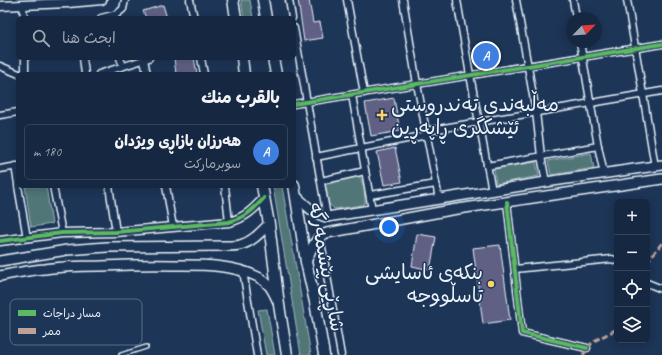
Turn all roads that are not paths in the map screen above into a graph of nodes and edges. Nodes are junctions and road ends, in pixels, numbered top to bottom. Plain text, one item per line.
1 (102, 0) edge
2 (125, 0) edge
3 (190, 0) edge
4 (233, 0) edge
5 (263, 0) edge
6 (289, 0) edge
7 (347, 0) edge
8 (403, 0) edge
9 (457, 0) edge
10 (516, 0) edge
11 (573, 0) edge
12 (627, 0) edge
13 (67, 2) edge
14 (10, 3) edge
15 (23, 4) junction
16 (0, 6) edge
17 (575, 12) edge
18 (24, 16) edge
19 (111, 16) edge
20 (194, 16) edge
21 (236, 16) edge
22 (266, 16) edge
23 (292, 16) edge
24 (296, 39) edge
25 (662, 44) edge
26 (581, 48) edge
27 (635, 48) junction
28 (583, 57) junction
29 (25, 60) edge
30 (83, 60) edge
31 (121, 60) edge
32 (143, 60) edge
33 (146, 60) edge
34 (201, 60) edge
35 (242, 60) edge
36 (273, 60) edge
37 (0, 66) edge
38 (123, 66) junction
39 (528, 66) junction
40 (25, 72) edge
41 (85, 72) edge
42 (105, 72) edge
43 (147, 72) edge
44 (204, 72) edge
45 (244, 72) edge
46 (276, 72) edge
47 (16, 73) edge
48 (470, 75) junction
49 (417, 84) junction
50 (662, 91) edge
51 (364, 93) junction
52 (643, 94) junction
53 (352, 95) junction
54 (307, 101) junction
55 (591, 103) junction
56 (296, 104) edge
57 (16, 112) edge
58 (536, 112) junction
59 (0, 115) edge
60 (479, 122) junction
61 (426, 133) junction
62 (598, 146) junction
63 (361, 148) junction
64 (541, 156) junction
65 (316, 157) junction
66 (16, 166) edge
67 (487, 166) junction
68 (658, 166) edge
69 (0, 168) edge
70 (365, 171) junction
71 (604, 174) junction
72 (662, 179) edge
73 (321, 181) junction
74 (546, 182) junction
75 (436, 184) junction
76 (19, 188) edge
77 (53, 188) edge
78 (109, 188) edge
79 (166, 188) edge
80 (225, 188) edge
81 (262, 188) edge
82 (295, 188) edge
83 (492, 190) junction
84 (370, 195) junction
85 (296, 196) junction
86 (264, 198) junction
87 (439, 199) junction
88 (507, 202) junction
89 (372, 210) junction
90 (327, 217) junction
91 (229, 222) junction
92 (269, 224) junction
93 (173, 227) junction
94 (116, 232) junction
95 (62, 233) junction
96 (320, 236) junction
97 (27, 238) junction
98 (0, 241) edge
99 (67, 250) junction
100 (614, 260) edge
101 (0, 261) edge
102 (306, 262) junction
103 (68, 267) junction
104 (515, 269) junction
105 (243, 272) junction
106 (0, 276) edge
107 (650, 284) edge
108 (662, 289) edge
109 (278, 305) junction
110 (146, 347) dead end
111 (587, 348) dead end
112 (121, 355) edge
113 (257, 355) edge
114 (288, 355) edge
115 (324, 355) edge
116 (341, 355) edge

1 - 13 street
2 - 19 street
3 - 20 street
4 - 21 highway
5 - 22 highway
6 - 23 street
7 - 51 street
8 - 49 street
9 - 48 street
10 - 39 street
11 - 17 street
12 - 27 street
13 - 15 street
14 - 15 street
14 - 16 street
15 - 18 street
24 - 54 street
25 - 27 street
26 - 28 street
27 - 28 street
27 - 52 street
28 - 39 street
28 - 55 street
29 - 40 street
30 - 41 street
31 - 38 street
32 - 38 street
33 - 43 street
34 - 44 street
35 - 45 highway
36 - 46 highway
37 - 47 street
38 - 42 street
39 - 48 street
39 - 58 street
48 - 49 street
48 - 60 street
49 - 51 street
49 - 61 street
50 - 52 street
51 - 53 street
52 - 55 street
52 - 68 street
53 - 54 street
53 - 63 street
54 - 56 street
54 - 65 street
55 - 58 street
55 - 62 street
57 - 59 street
58 - 60 street
58 - 64 street
60 - 61 street
60 - 67 street
61 - 63 street
61 - 75 street
62 - 64 street
62 - 71 street
63 - 65 street
63 - 70 street
64 - 67 street
64 - 74 street
65 - 73 street
66 - 69 street
67 - 83 street
68 - 71 main road
70 - 73 street
70 - 84 street
71 - 74 main road
72 - 88 main road
73 - 90 street
74 - 83 main road
75 - 84 street
75 - 87 street
76 - 97 street
77 - 95 street
78 - 94 street
79 - 93 street
80 - 91 street
81 - 86 highway
82 - 85 highway, شاڕێی پێشمەرگە
83 - 87 main road
84 - 89 street
85 - 90 main road
85 - 102 highway, شاڕێی پێشمەرگە
86 - 91 street
86 - 92 highway
87 - 89 main road
88 - 96 main road
88 - 104 street
89 - 90 main road
91 - 93 street
92 - 99 main road
92 - 109 highway
93 - 94 street
94 - 95 street
95 - 97 street
96 - 102 main road
96 - 116 street
97 - 98 street
99 - 101 main road
99 - 103 main road
100 - 104 street
102 - 115 highway, شاڕێی پێشمەرگە
103 - 105 main road
103 - 106 main road
104 - 111 street
105 - 109 main road
105 - 113 street
107 - 108 street
109 - 114 highway
110 - 112 lane

